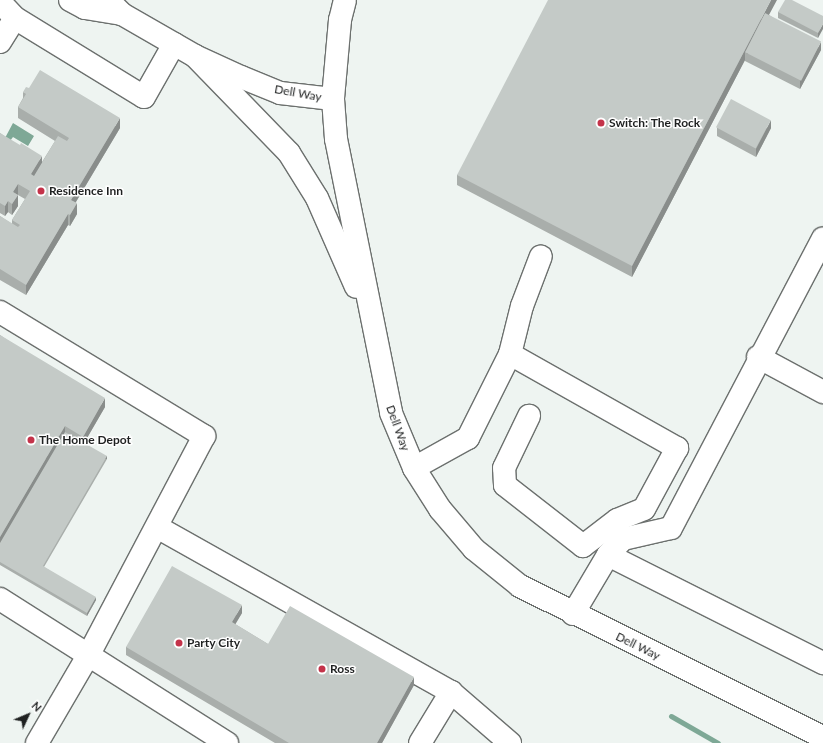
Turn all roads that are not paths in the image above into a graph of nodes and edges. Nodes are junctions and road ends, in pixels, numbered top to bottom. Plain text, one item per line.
1 (70, 0) edge
2 (346, 0) edge
3 (0, 2) edge
4 (119, 5) edge
5 (15, 18) junction
6 (0, 42) edge
7 (174, 44) junction
8 (195, 56) junction
9 (333, 100) junction
10 (823, 238) edge
11 (541, 256) dead end
12 (0, 312) edge
13 (373, 328) junction
14 (510, 354) junction
15 (758, 357) junction
16 (823, 392) edge
17 (529, 416) dead end
18 (414, 468) junction
19 (158, 527) junction
20 (608, 555) junction
21 (0, 599) edge
22 (573, 614) junction
23 (89, 654) junction
24 (823, 663) edge
25 (451, 692) junction
26 (823, 738) edge
27 (37, 743) edge
28 (227, 743) edge
29 (420, 743) edge
30 (510, 743) edge

1 - 4 street, Dell Way
2 - 9 street
3 - 5 street
4 - 7 street, Dell Way
5 - 6 street
5 - 7 street
7 - 8 street, Dell Way
8 - 9 street, Dell Way
8 - 13 street
9 - 13 street, Dell Way
10 - 15 street
11 - 14 street
12 - 19 street
13 - 18 street, Dell Way
14 - 17 street
14 - 18 street
15 - 16 street
15 - 20 street
18 - 22 street, Dell Way
19 - 23 street
19 - 25 street
20 - 22 street
20 - 24 street
21 - 23 street
22 - 26 street, Dell Way
23 - 27 street
23 - 28 street
25 - 29 street
25 - 30 street

